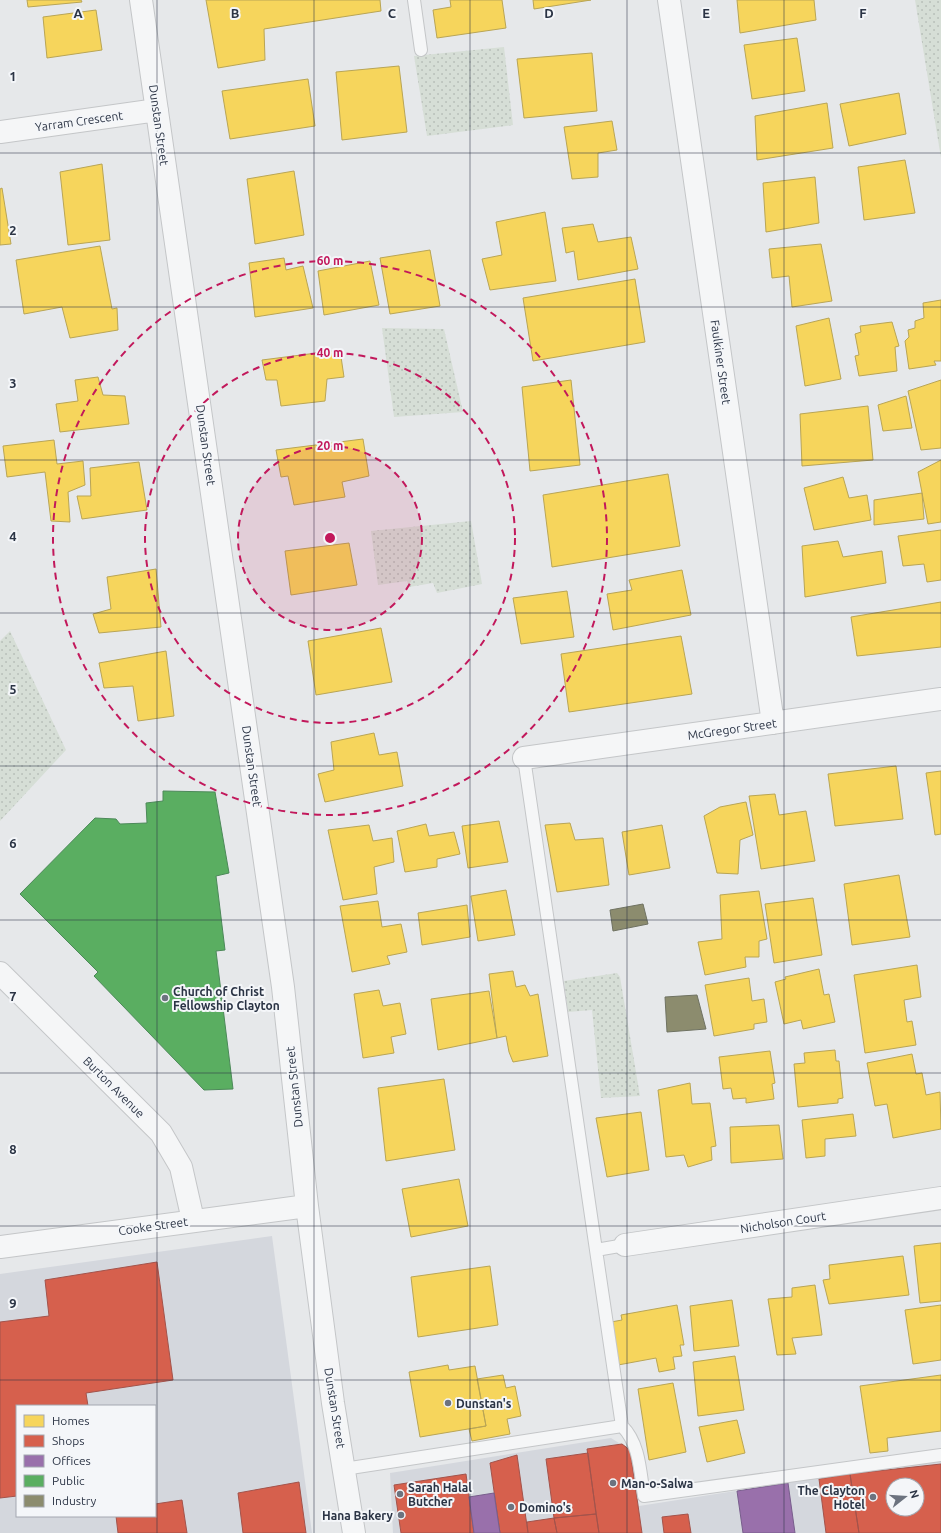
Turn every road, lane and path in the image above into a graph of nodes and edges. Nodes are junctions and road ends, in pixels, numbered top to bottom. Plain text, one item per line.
1 (141, 0) edge
2 (414, 0) edge
3 (669, 0) edge
4 (421, 50) dead end
5 (157, 110) junction
6 (0, 132) edge
7 (941, 699) edge
8 (773, 723) junction
9 (524, 758) joint
10 (0, 973) edge
11 (941, 1198) edge
12 (307, 1206) junction
13 (194, 1220) junction
14 (625, 1246) joint
15 (0, 1247) edge
16 (596, 1250) junction
17 (622, 1426) junction
18 (941, 1455) edge
19 (344, 1469) junction
20 (354, 1533) edge

1 - 5 street, Dunstan Street
2 - 4 lane
3 - 8 street, Faulkiner Street
5 - 6 street, Yarram Crescent
5 - 12 street, Dunstan Street
7 - 8 street, McGregor Street
8 - 9 street, McGregor Street
9 - 16 lane
10 - 13 street, Burton Avenue
11 - 14 street, Nicholson Court
12 - 13 street, Cooke Street
12 - 19 street, Dunstan Street
13 - 15 street, Cooke Street
14 - 16 lane
16 - 17 lane
17 - 18 lane
17 - 19 lane
19 - 20 street, Dunstan Street

